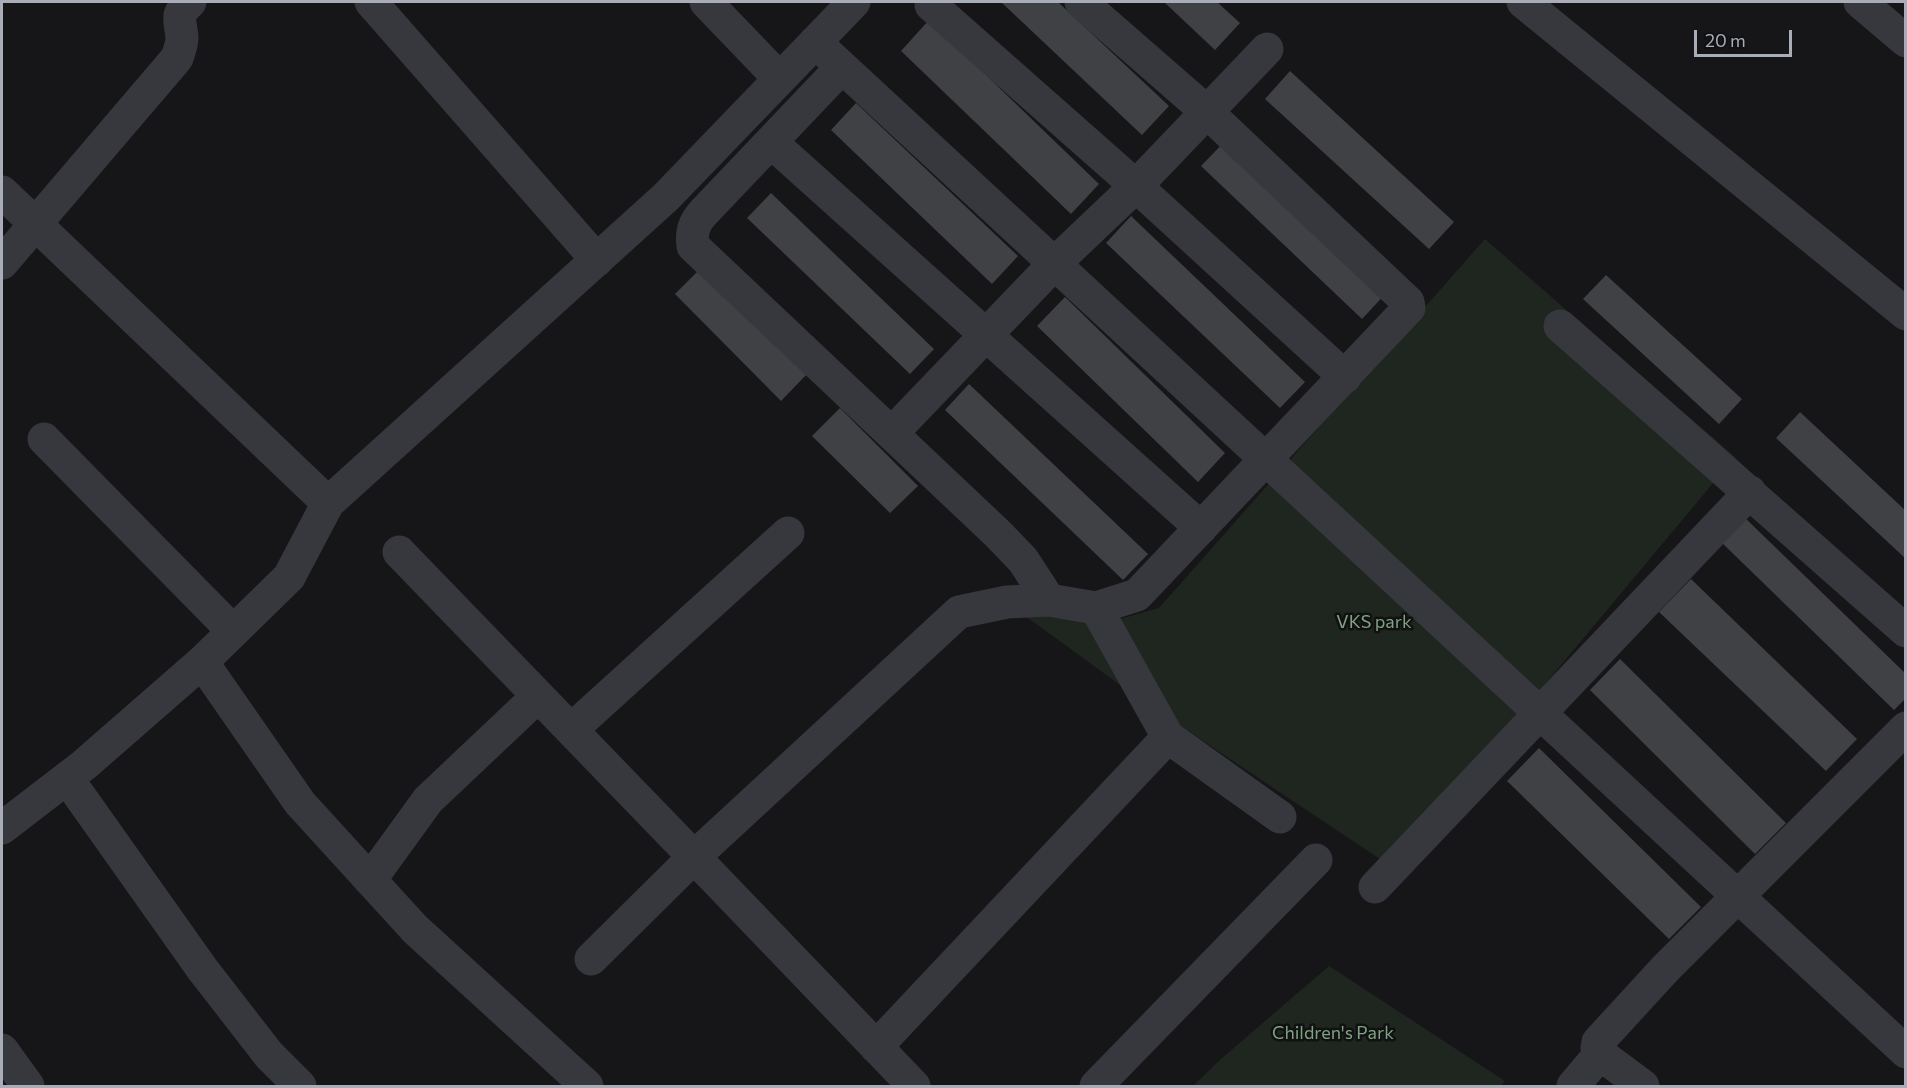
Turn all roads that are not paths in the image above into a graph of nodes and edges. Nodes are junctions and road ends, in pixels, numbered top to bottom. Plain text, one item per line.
1 (190, 2) edge
2 (371, 2) edge
3 (706, 2) edge
4 (854, 2) edge
5 (1081, 2) edge
6 (1860, 2) edge
7 (1528, 3) edge
8 (931, 5) dead end
9 (1905, 41) edge
10 (815, 42) junction
11 (1267, 49) dead end
12 (842, 67) junction
13 (779, 78) junction
14 (1207, 112) junction
15 (771, 142) junction
16 (1136, 186) junction
17 (2, 192) edge
18 (36, 224) junction
19 (597, 260) junction
20 (2, 263) edge
21 (1055, 263) junction
22 (1905, 314) edge
23 (1560, 326) dead end
24 (986, 335) junction
25 (1345, 377) junction
26 (892, 433) junction
27 (44, 439) dead end
28 (1266, 459) junction
29 (1750, 492) junction
30 (328, 503) junction
31 (1201, 528) junction
32 (788, 532) dead end
33 (399, 552) dead end
34 (1049, 600) junction
35 (1096, 608) junction
36 (233, 631) junction
37 (1905, 631) edge
38 (202, 662) junction
39 (537, 696) junction
40 (1541, 714) junction
41 (1905, 728) edge
42 (571, 730) junction
43 (1168, 737) junction
44 (67, 778) junction
45 (1280, 817) dead end
46 (2, 828) edge
47 (694, 857) junction
48 (1316, 860) dead end
49 (370, 880) junction
50 (1375, 887) dead end
51 (1738, 896) junction
52 (591, 959) dead end
53 (876, 1047) junction
54 (2, 1050) edge
55 (1905, 1052) edge
56 (1600, 1054) junction
57 (28, 1086) edge
58 (300, 1086) edge
59 (587, 1086) edge
60 (914, 1086) edge
61 (1096, 1086) edge
62 (1573, 1086) edge
63 (1643, 1086) edge

1 - 18 street
2 - 19 street
3 - 13 street
4 - 10 street
5 - 14 street
6 - 9 street
7 - 22 street
8 - 16 street
10 - 12 street
10 - 13 street
11 - 14 street
12 - 15 street
12 - 21 street
13 - 19 street
14 - 16 street
14 - 25 street
15 - 24 street
15 - 26 street
16 - 21 street
16 - 25 street
17 - 18 street
18 - 20 street
18 - 30 street
19 - 30 street
21 - 24 street
21 - 28 street
23 - 29 street
24 - 26 street
24 - 31 street
25 - 28 street
26 - 34 street
27 - 36 street
28 - 31 street
28 - 40 street
29 - 37 street
29 - 40 street
30 - 36 street
31 - 35 street
32 - 42 street
33 - 39 street
34 - 35 street
34 - 47 street
35 - 43 street
36 - 38 street
38 - 44 street
38 - 49 street
39 - 42 street
39 - 49 street
40 - 50 street
40 - 51 street
41 - 51 street
42 - 47 street
43 - 45 street
43 - 53 street
44 - 46 street
44 - 58 street
47 - 52 street
47 - 53 street
48 - 61 street
49 - 59 street
51 - 55 street
51 - 56 street
53 - 60 street
54 - 57 street
56 - 62 street
56 - 63 street

